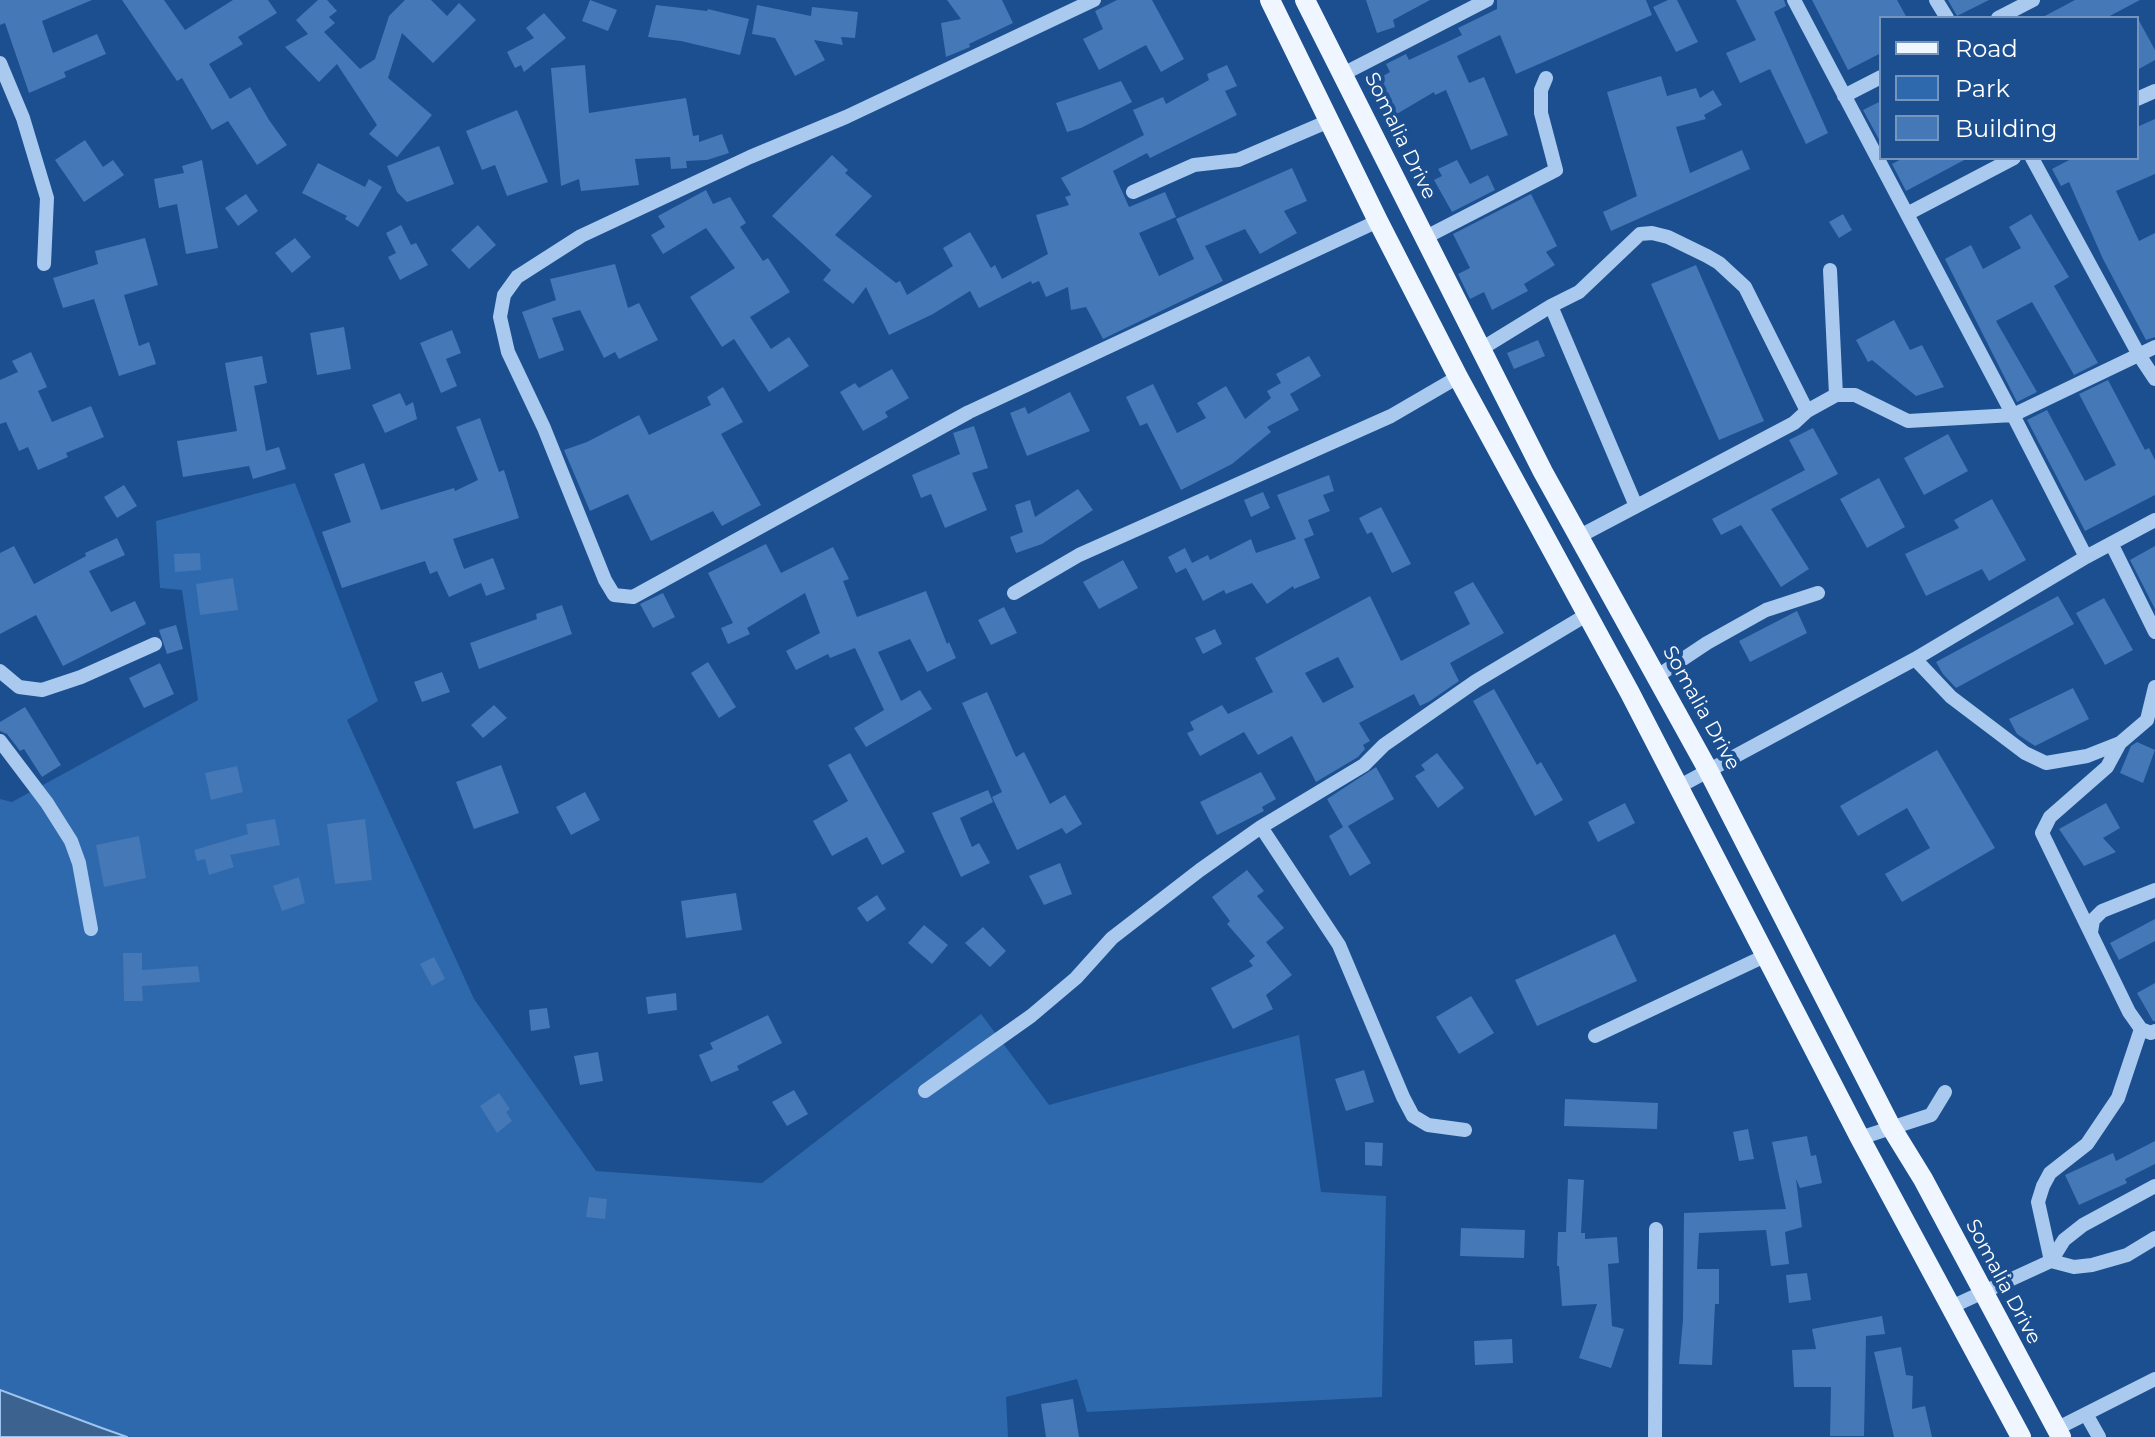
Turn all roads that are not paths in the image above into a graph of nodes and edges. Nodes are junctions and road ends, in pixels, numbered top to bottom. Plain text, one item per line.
1 (1094, 0) edge
2 (1270, 0) edge
3 (1305, 0) edge
4 (1487, 0) edge
5 (1794, 0) edge
6 (2033, 0) edge
7 (2002, 16) edge
8 (0, 63) edge
9 (1343, 74) junction
10 (1546, 78) dead end
11 (1879, 78) edge
12 (1844, 96) junction
13 (1329, 121) junction
14 (2010, 160) edge
15 (2033, 160) edge
16 (1133, 192) dead end
17 (1907, 214) junction
18 (1378, 221) junction
19 (1424, 238) junction
20 (44, 264) dead end
21 (1830, 270) dead end
22 (1551, 306) junction
23 (2155, 347) edge
24 (1481, 349) junction
25 (2139, 355) junction
26 (1458, 377) junction
27 (2155, 379) edge
28 (1836, 395) junction
29 (1807, 411) junction
30 (2013, 415) junction
31 (1636, 506) junction
32 (2155, 520) edge
33 (1578, 537) junction
34 (2112, 545) junction
35 (2086, 557) junction
36 (1014, 593) dead end
37 (1818, 593) dead end
38 (1588, 614) junction
39 (2155, 632) edge
40 (155, 644) dead end
41 (1915, 659) junction
42 (0, 671) edge
43 (1656, 677) junction
44 (2155, 687) edge
45 (0, 741) edge
46 (2120, 743) junction
47 (1708, 770) junction
48 (1680, 786) junction
49 (1261, 827) junction
50 (2155, 890) edge
51 (91, 929) dead end
52 (2091, 932) junction
53 (1767, 955) junction
54 (2148, 1030) edge
55 (1595, 1036) dead end
56 (925, 1091) dead end
57 (1945, 1092) dead end
58 (1891, 1127) junction
59 (1465, 1130) dead end
60 (1860, 1138) junction
61 (2155, 1186) edge
62 (1656, 1229) dead end
63 (2155, 1238) edge
64 (2051, 1261) junction
65 (1982, 1293) junction
66 (1951, 1307) junction
67 (2155, 1379) edge
68 (2086, 1414) junction
69 (2058, 1433) edge
70 (1655, 1437) edge
71 (2021, 1437) edge
72 (2099, 1437) edge

1 - 18 street
2 - 13 main road
3 - 9 main road, Somalia Drive
4 - 9 street
5 - 12 street
6 - 7 street
8 - 20 street
9 - 19 main road, Somalia Drive
10 - 19 street
11 - 12 street
12 - 17 street
13 - 16 street
13 - 18 main road
14 - 17 street
15 - 25 street
17 - 30 street
18 - 26 main road
19 - 24 main road, Somalia Drive
21 - 28 street
22 - 24 street
22 - 29 street
22 - 31 street
23 - 25 street
24 - 33 main road, Somalia Drive
25 - 27 street
25 - 30 street
26 - 36 street
26 - 38 main road
28 - 29 street
28 - 30 street
29 - 31 street
30 - 35 street
31 - 33 street
32 - 34 street
33 - 43 main road, Somalia Drive
34 - 35 street
34 - 39 street
35 - 41 street
37 - 43 street
38 - 48 main road
38 - 49 street
40 - 42 street
41 - 46 street
41 - 47 street
43 - 47 main road, Somalia Drive
44 - 46 street
45 - 51 street
46 - 52 street
47 - 48 street
47 - 58 main road, Somalia Drive
48 - 53 main road
49 - 56 street
49 - 59 street
50 - 52 street
52 - 54 street
53 - 55 street
53 - 60 main road
54 - 64 street
57 - 58 street
58 - 60 street
58 - 65 main road, Somalia Drive
60 - 66 main road
61 - 64 street
62 - 70 street
63 - 64 street
64 - 65 street
65 - 66 street
65 - 69 main road, Somalia Drive
66 - 71 main road
67 - 68 street
68 - 69 street
68 - 72 street

